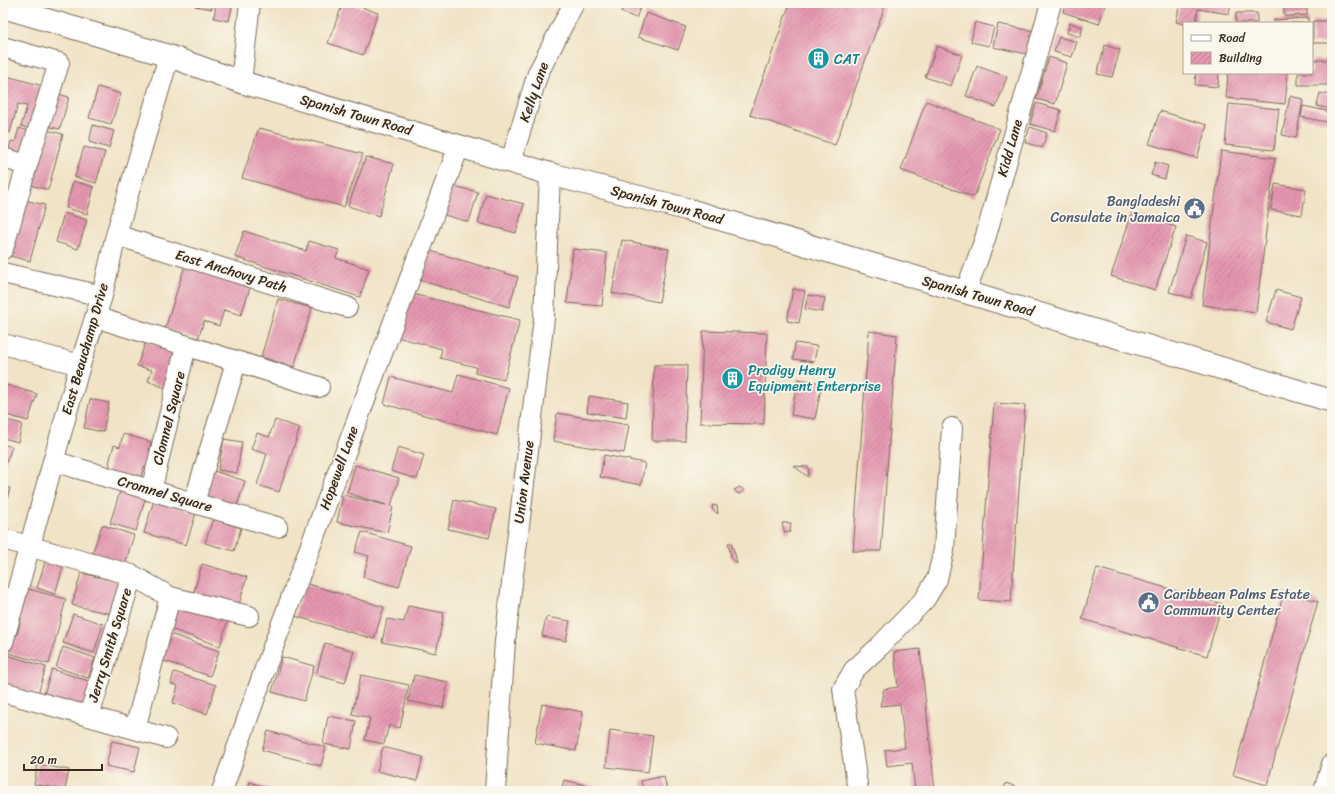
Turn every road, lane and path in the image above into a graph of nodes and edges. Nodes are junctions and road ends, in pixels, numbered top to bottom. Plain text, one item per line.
1 (250, 3) edge
2 (574, 3) edge
3 (1051, 3) edge
4 (16, 8) edge
5 (3, 47) edge
6 (169, 56) junction
7 (241, 82) junction
8 (459, 146) junction
9 (3, 158) edge
10 (511, 161) junction
11 (27, 165) junction
12 (550, 174) junction
13 (9, 210) edge
14 (116, 235) junction
15 (3, 249) edge
16 (3, 273) edge
17 (965, 293) junction
18 (102, 296) junction
19 (347, 307) dead end
20 (95, 317) junction
21 (3, 344) edge
22 (186, 346) junction
23 (236, 362) junction
24 (80, 365) junction
25 (319, 387) dead end
26 (1332, 401) edge
27 (952, 428) dead end
28 (53, 461) junction
29 (151, 491) junction
30 (194, 503) junction
31 (277, 526) dead end
32 (3, 539) edge
33 (30, 546) junction
34 (132, 575) junction
35 (170, 596) junction
36 (250, 616) dead end
37 (4, 631) edge
38 (3, 692) edge
39 (89, 716) junction
40 (135, 729) junction
41 (166, 738) dead end
42 (1332, 764) edge
43 (222, 791) edge
44 (495, 791) edge
45 (858, 791) edge
46 (1324, 791) edge

1 - 7 street
2 - 10 street, Kelly Lane
3 - 17 street, Kidd Lane
4 - 6 main road, Spanish Town Road
5 - 11 street
6 - 7 main road, Spanish Town Road
6 - 14 street, East Beauchamp Drive
7 - 8 main road, Spanish Town Road
8 - 10 main road, Spanish Town Road
8 - 43 street, Hopewell Lane
9 - 11 street
10 - 12 main road, Spanish Town Road
11 - 13 street
12 - 17 main road, Spanish Town Road
12 - 44 street, Union Avenue
13 - 15 street
14 - 18 street, East Beauchamp Drive
14 - 19 street, East Anchovy Path
16 - 18 street
17 - 26 main road, Spanish Town Road
18 - 20 street, East Beauchamp Drive
20 - 22 street
20 - 24 street, East Beauchamp Drive
21 - 24 street
22 - 23 street
22 - 29 street, Clomnel Square
23 - 25 street
23 - 30 street
24 - 28 street, East Beauchamp Drive
27 - 45 street
28 - 29 street, Cromnel Square
28 - 33 street, East Beauchamp Drive
29 - 30 street, Cromnel Square
30 - 31 street, Cromnel Square
32 - 33 street, Jerry Smith Square
33 - 34 street, Jerry Smith Square
33 - 37 street, East Beauchamp Drive
34 - 35 street, Jerry Smith Square
34 - 39 street, Jerry Smith Square
35 - 36 street, Jerry Smith Square
35 - 40 street
38 - 39 street, Jerry Smith Square
39 - 40 street, Jerry Smith Square
40 - 41 street, Jerry Smith Square
42 - 46 street

